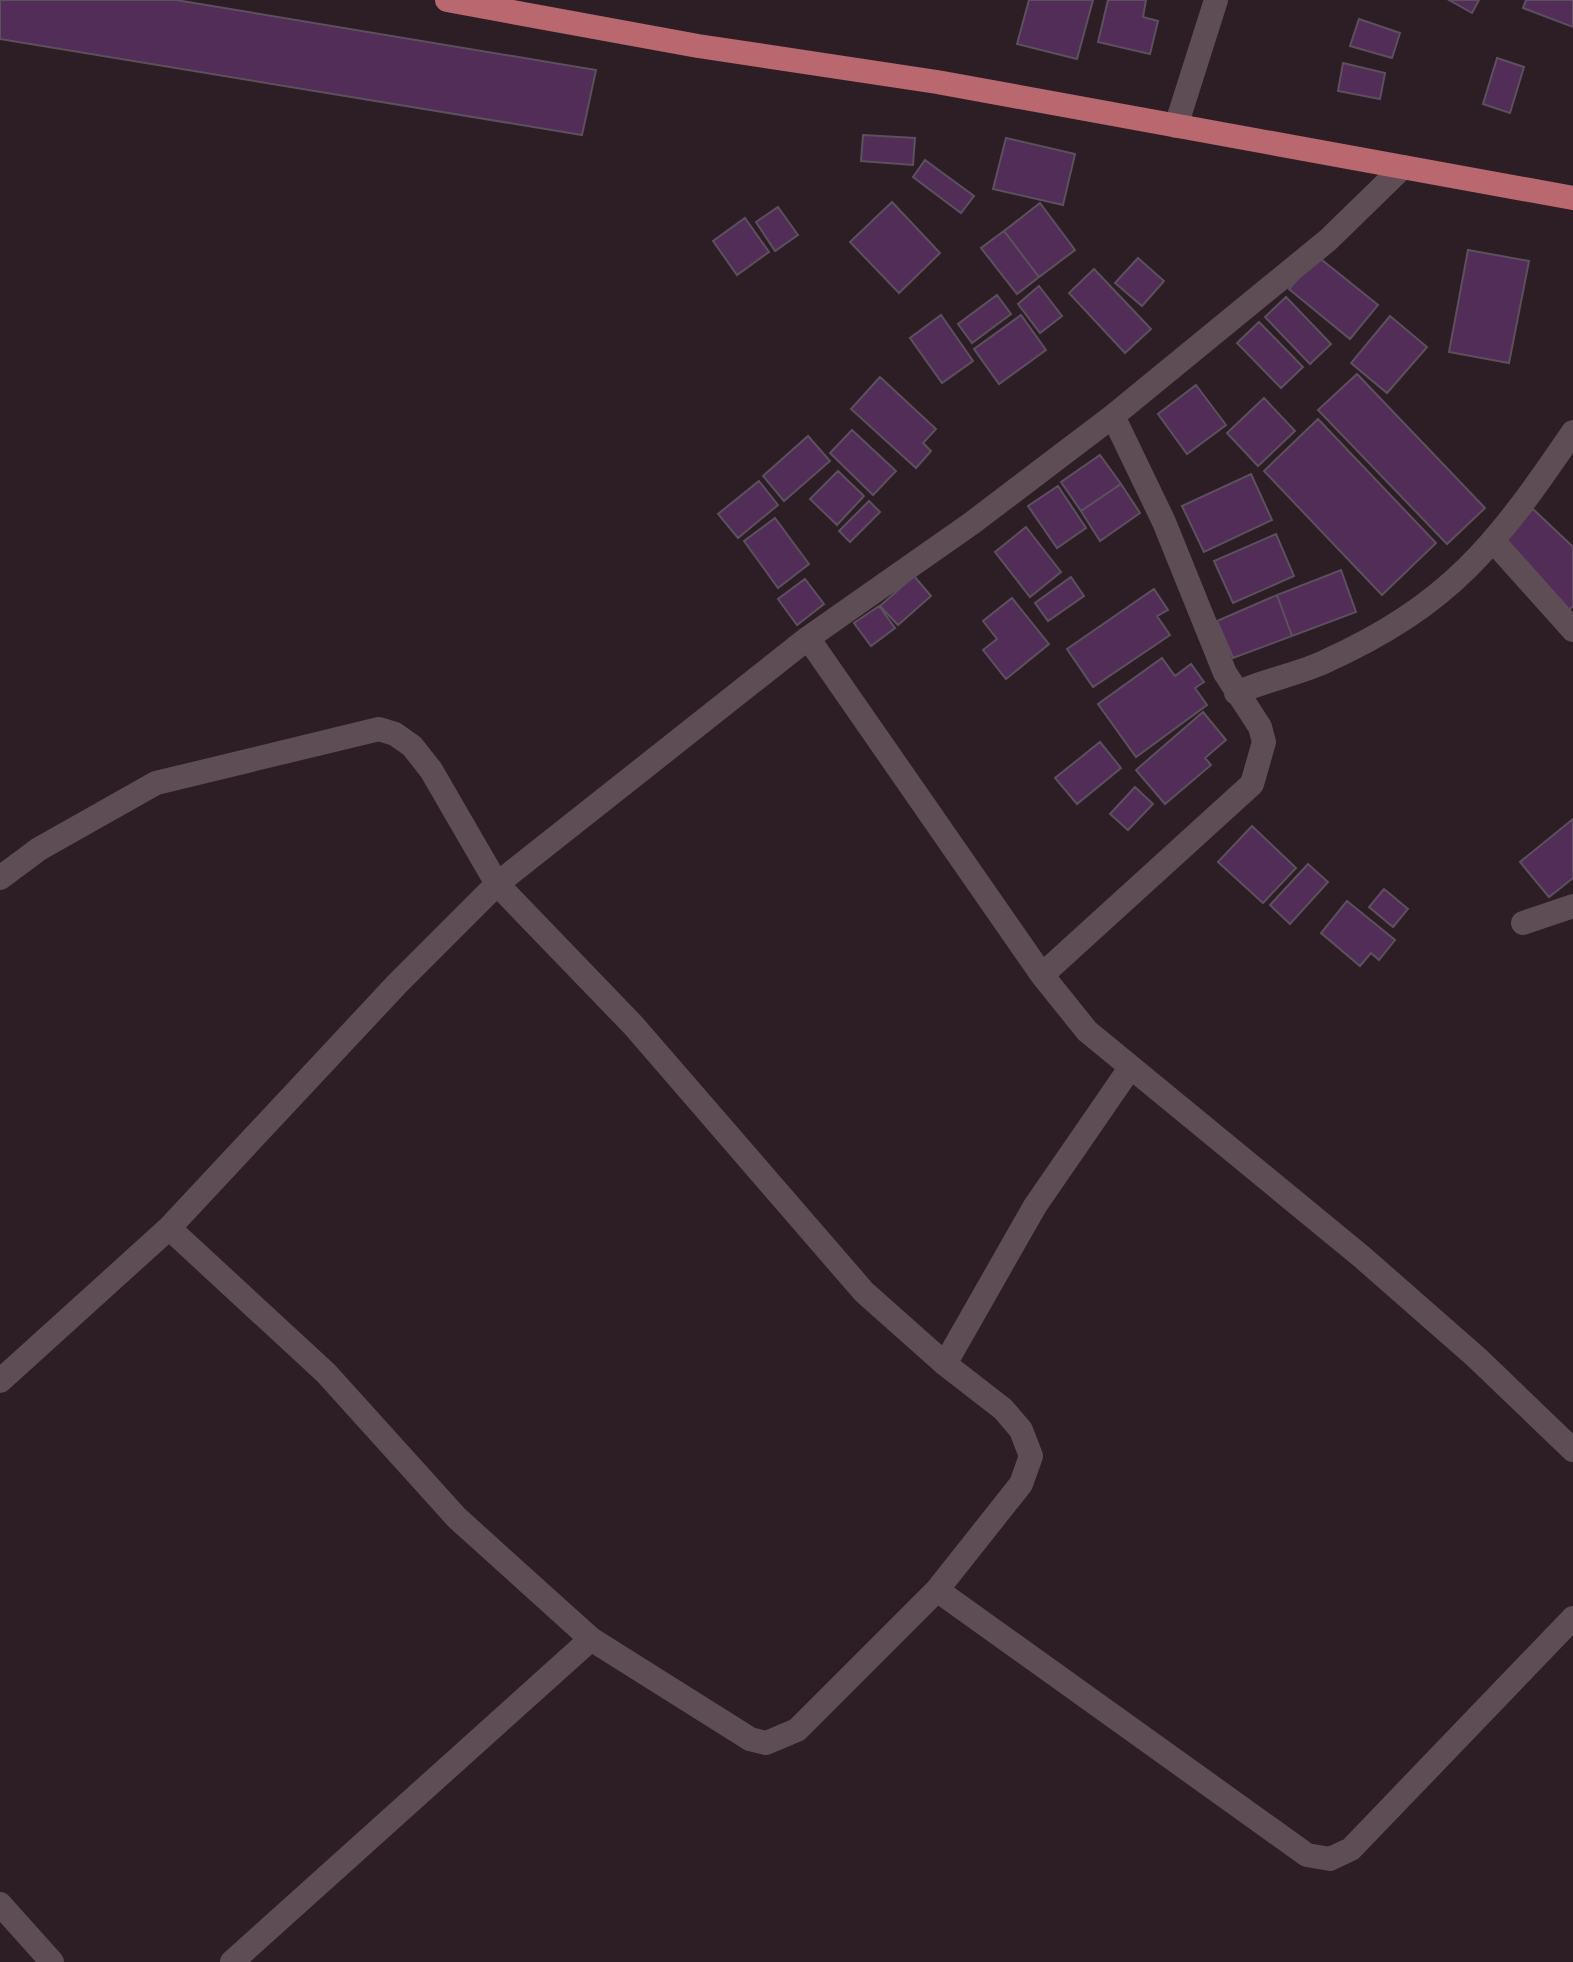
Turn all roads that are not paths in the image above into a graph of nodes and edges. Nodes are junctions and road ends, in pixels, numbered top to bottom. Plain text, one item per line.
1 (447, 0) edge
2 (1216, 0) edge
3 (1176, 126) junction
4 (1403, 167) junction
5 (1573, 198) edge
6 (1113, 416) junction
7 (1573, 432) edge
8 (1495, 543) junction
9 (1573, 630) edge
10 (808, 638) junction
11 (1236, 693) junction
12 (0, 878) edge
13 (497, 884) junction
14 (1573, 906) edge
15 (1523, 923) dead end
16 (1042, 975) junction
17 (1130, 1068) junction
18 (169, 1228) junction
19 (945, 1364) junction
20 (0, 1381) edge
21 (1573, 1450) edge
22 (937, 1590) junction
23 (1573, 1618) edge
24 (591, 1639) junction
25 (0, 1904) edge
26 (52, 1962) edge
27 (232, 1962) edge

1 - 3 main road
2 - 3 street
3 - 4 main road
4 - 5 main road
4 - 6 street
6 - 10 street
6 - 11 street
7 - 8 street
8 - 9 street
8 - 11 street
10 - 13 street
10 - 16 street
11 - 16 street
12 - 13 street
13 - 18 street
13 - 19 street
14 - 15 street
16 - 17 street
17 - 19 street
17 - 21 street
18 - 20 street
18 - 24 street
19 - 22 street
22 - 23 street
22 - 24 street
24 - 27 street
25 - 26 street

